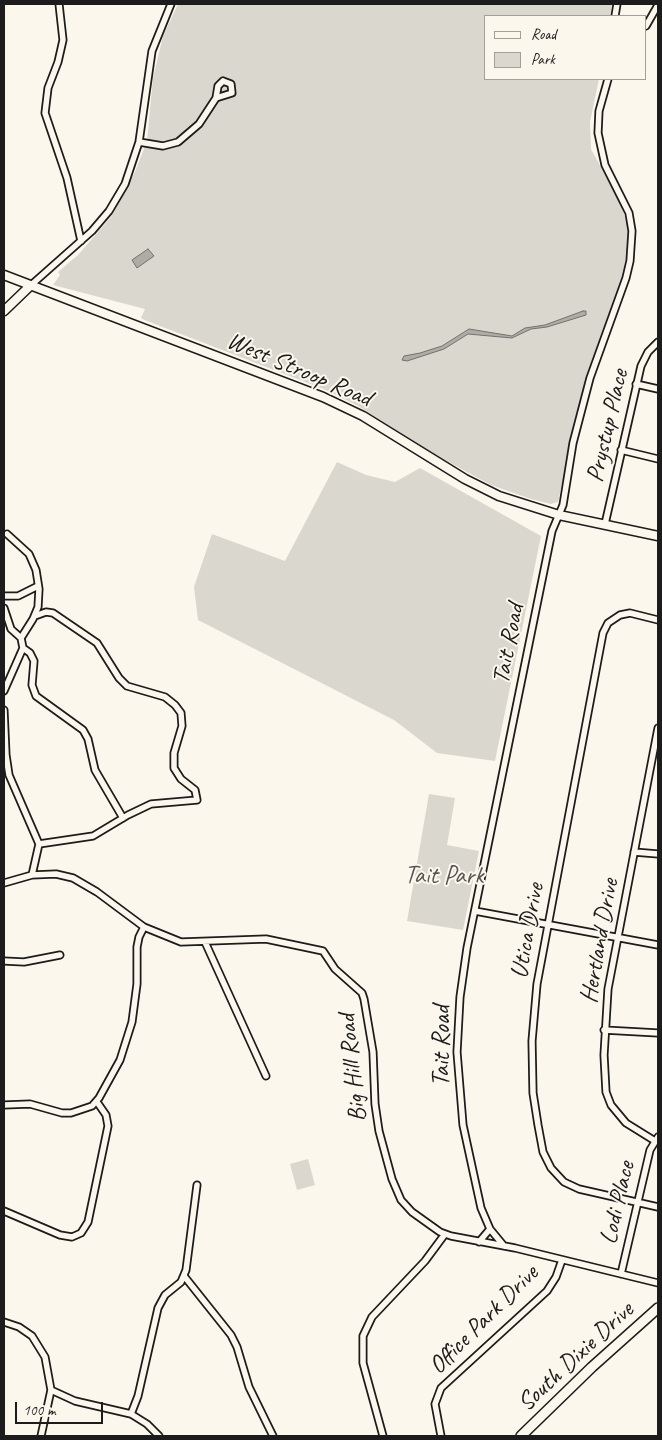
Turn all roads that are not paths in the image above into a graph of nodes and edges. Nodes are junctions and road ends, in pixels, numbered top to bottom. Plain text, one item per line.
1 (59, 4) edge
2 (170, 4) edge
3 (658, 4) edge
4 (647, 24) edge
5 (608, 80) edge
6 (216, 98) dead end
7 (140, 142) junction
8 (81, 241) junction
9 (4, 275) edge
10 (30, 286) junction
11 (4, 311) edge
12 (658, 342) edge
13 (636, 384) junction
14 (658, 389) edge
15 (621, 450) junction
16 (658, 459) edge
17 (559, 515) junction
18 (605, 524) junction
19 (7, 534) dead end
20 (658, 536) edge
21 (38, 586) junction
22 (4, 596) edge
23 (4, 608) edge
24 (34, 616) junction
25 (658, 620) edge
26 (21, 638) junction
27 (23, 648) junction
28 (4, 691) edge
29 (4, 710) edge
30 (658, 728) edge
31 (123, 818) junction
32 (39, 844) junction
33 (634, 852) junction
34 (658, 854) edge
35 (32, 875) junction
36 (4, 883) edge
37 (475, 911) junction
38 (548, 924) junction
39 (144, 927) junction
40 (618, 938) junction
41 (205, 942) junction
42 (658, 945) edge
43 (60, 955) dead end
44 (4, 960) edge
45 (604, 1030) junction
46 (658, 1033) edge
47 (266, 1076) dead end
48 (97, 1102) junction
49 (4, 1105) edge
50 (656, 1139) edge
51 (197, 1185) dead end
52 (638, 1202) junction
53 (658, 1207) edge
54 (4, 1211) edge
55 (490, 1228) junction
56 (445, 1234) junction
57 (479, 1242) junction
58 (504, 1246) junction
59 (562, 1260) junction
60 (622, 1274) junction
61 (184, 1276) junction
62 (658, 1283) edge
63 (658, 1308) edge
64 (4, 1322) edge
65 (51, 1390) junction
66 (131, 1414) junction
67 (41, 1436) edge
68 (159, 1436) edge
69 (273, 1436) edge
70 (384, 1436) edge
71 (441, 1436) edge
72 (521, 1436) edge

1 - 8 street
2 - 7 street
3 - 4 street
5 - 17 street, Tait Road
6 - 7 street
7 - 8 street
8 - 10 street
9 - 10 main road, West Stroop Road
10 - 11 main road
10 - 17 main road, West Stroop Road
12 - 13 street, Prystup Place
13 - 14 street
13 - 15 street, Prystup Place
15 - 16 street
15 - 18 street, Prystup Place
17 - 18 main road, West Stroop Road
17 - 37 street, Tait Road
18 - 20 main road, West Stroop Road
19 - 21 street
21 - 22 street
21 - 24 street
23 - 26 street
24 - 26 street
24 - 31 street
25 - 38 street, Utica Drive
26 - 27 street
27 - 28 street
27 - 31 street
29 - 32 street
30 - 33 street, Hertland Drive
31 - 32 street
32 - 35 street
33 - 34 street
33 - 40 street, Hertland Drive
35 - 36 street, Big Hill Road
35 - 39 street, Big Hill Road
37 - 38 street
37 - 55 street, Tait Road
38 - 40 street
38 - 52 street, Utica Drive
39 - 41 street, Big Hill Road
39 - 48 street
40 - 42 street
40 - 45 street, Hertland Drive
41 - 47 street
41 - 56 street, Big Hill Road
43 - 44 street
45 - 46 street
45 - 50 street, Hertland Drive
48 - 49 street
48 - 54 street
50 - 52 street, Lodi Place
51 - 61 street
52 - 53 street, Utica Drive
52 - 60 street, Lodi Place
55 - 57 street
55 - 58 street, Tait Road
56 - 57 street, Big Hill Road
56 - 70 street
57 - 58 street, Big Hill Road
58 - 59 street, Big Hill Road
59 - 60 street, Big Hill Road
59 - 71 street, Office Park Drive
60 - 62 street, Big Hill Road
61 - 66 street
61 - 69 street
63 - 72 main road, South Dixie Drive
64 - 65 street
65 - 66 street
65 - 67 street
66 - 68 street

